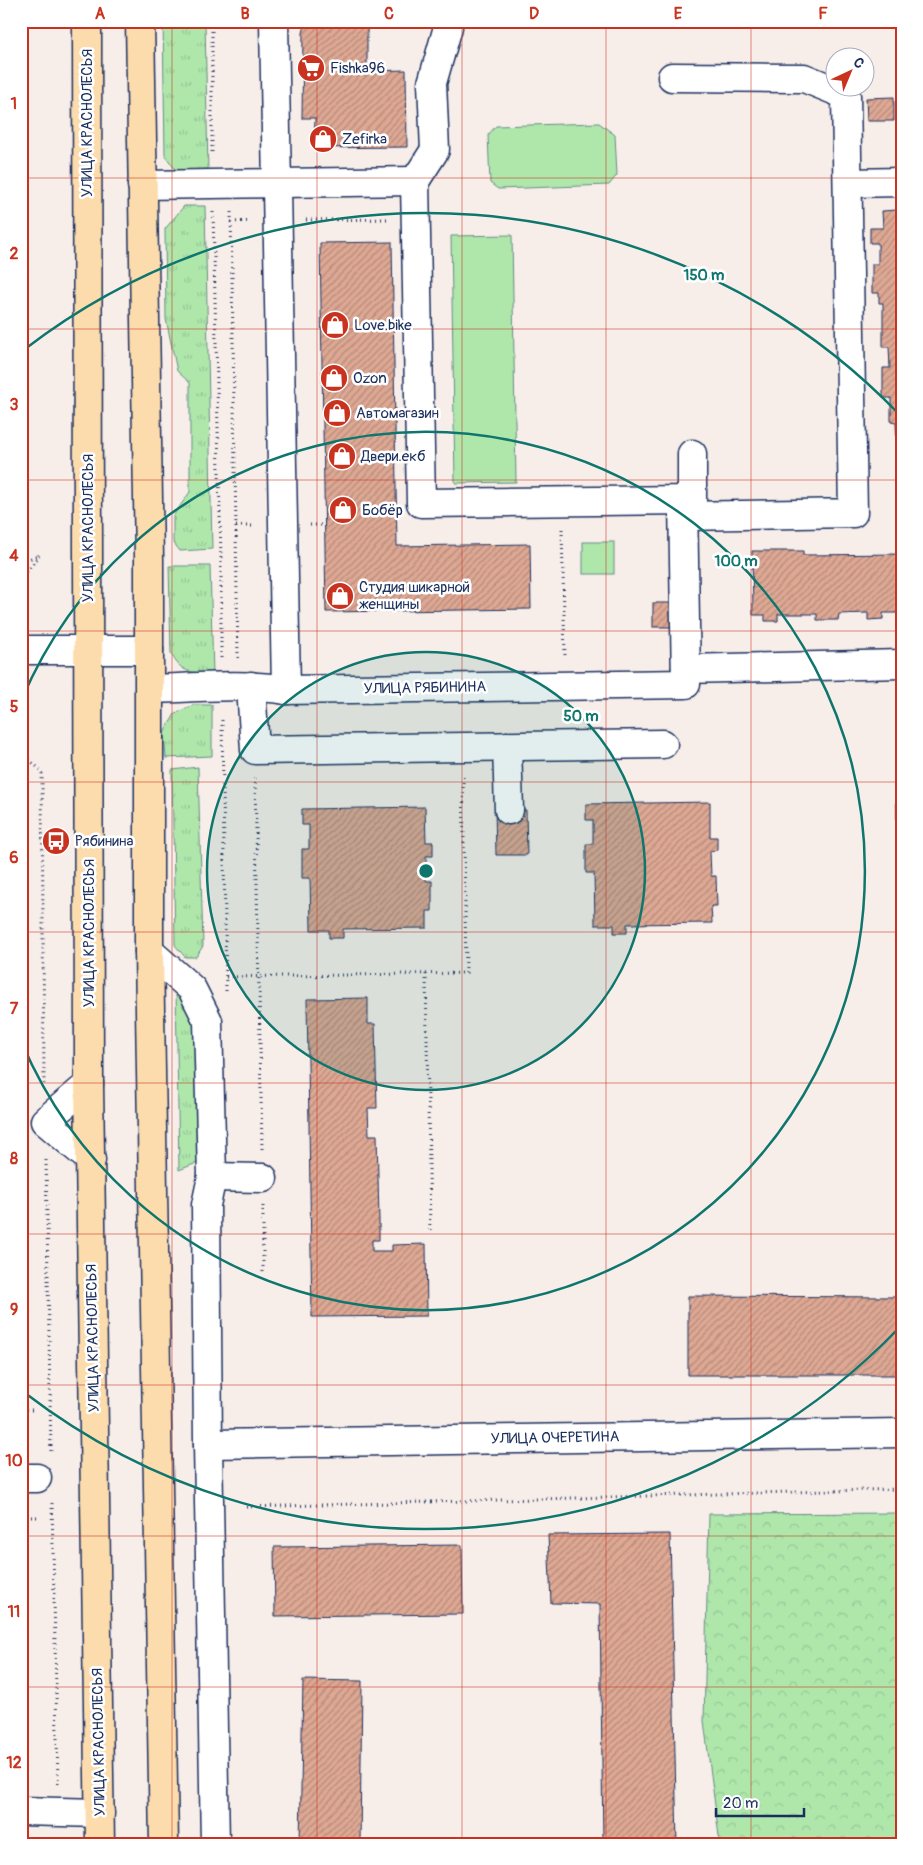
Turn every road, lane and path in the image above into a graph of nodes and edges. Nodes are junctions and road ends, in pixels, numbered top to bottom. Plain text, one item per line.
1 (87, 21) edge
2 (140, 21) edge
3 (212, 21) edge
4 (274, 21) edge
5 (448, 27) dead end
6 (672, 77) dead end
7 (415, 181) junction
8 (902, 182) edge
9 (277, 183) junction
10 (848, 183) junction
11 (221, 184) junction
12 (142, 185) junction
13 (692, 454) dead end
14 (684, 508) junction
15 (21, 562) edge
16 (21, 580) edge
17 (21, 650) edge
18 (149, 650) junction
19 (89, 651) junction
20 (902, 664) edge
21 (686, 668) junction
22 (235, 686) junction
23 (150, 689) junction
24 (286, 690) junction
25 (663, 744) dead end
26 (508, 746) junction
27 (462, 747) junction
28 (255, 750) junction
29 (21, 753) edge
30 (509, 810) dead end
31 (149, 951) junction
32 (426, 974) junction
33 (258, 976) junction
34 (226, 977) dead end
35 (89, 1084) junction
36 (33, 1122) edge
37 (91, 1160) junction
38 (212, 1177) junction
39 (263, 1178) junction
40 (430, 1231) dead end
41 (263, 1275) dead end
42 (21, 1410) edge
43 (34, 1410) dead end
44 (902, 1433) edge
45 (208, 1444) junction
46 (36, 1473) edge
47 (902, 1489) edge
48 (52, 1501) dead end
49 (246, 1507) dead end
50 (21, 1517) edge
51 (37, 1517) dead end
52 (21, 1811) edge
53 (58, 1811) junction
54 (100, 1813) junction
55 (100, 1844) edge
56 (164, 1844) edge
57 (215, 1844) edge

1 - 19 main road, УЛИЦА КРАСНОЛЕСЬЯ
2 - 12 main road
3 - 11 path
4 - 9 street
5 - 7 street
6 - 10 street
7 - 9 street
7 - 14 street
8 - 10 street
9 - 11 street
9 - 24 street
10 - 14 street
11 - 12 street
11 - 22 path
11 - 22 path
12 - 18 main road
13 - 14 street
14 - 21 street
15 - 16 path
17 - 19 street
18 - 19 street
18 - 23 main road
19 - 35 main road, УЛИЦА КРАСНОЛЕСЬЯ
20 - 21 street
21 - 24 street, УЛИЦА РЯБИНИНА
22 - 23 street, УЛИЦА РЯБИНИНА
22 - 24 street, УЛИЦА РЯБИНИНА
22 - 28 street
23 - 31 main road
25 - 26 street
26 - 27 street
26 - 30 street
27 - 28 street
27 - 32 path
28 - 33 path
29 - 36 path
31 - 38 street
31 - 56 main road
32 - 33 path
32 - 40 path
33 - 34 path
33 - 39 path
35 - 36 street
35 - 37 main road, УЛИЦА КРАСНОЛЕСЬЯ
36 - 37 street
36 - 46 path
37 - 54 main road, УЛИЦА КРАСНОЛЕСЬЯ
38 - 39 street
38 - 45 street
39 - 41 path
42 - 43 path
44 - 45 street, УЛИЦА ОЧЕРЕТИНА
45 - 57 street
47 - 49 path
48 - 53 path
50 - 51 path
52 - 53 street
53 - 54 street
54 - 55 main road, УЛИЦА КРАСНОЛЕСЬЯ

